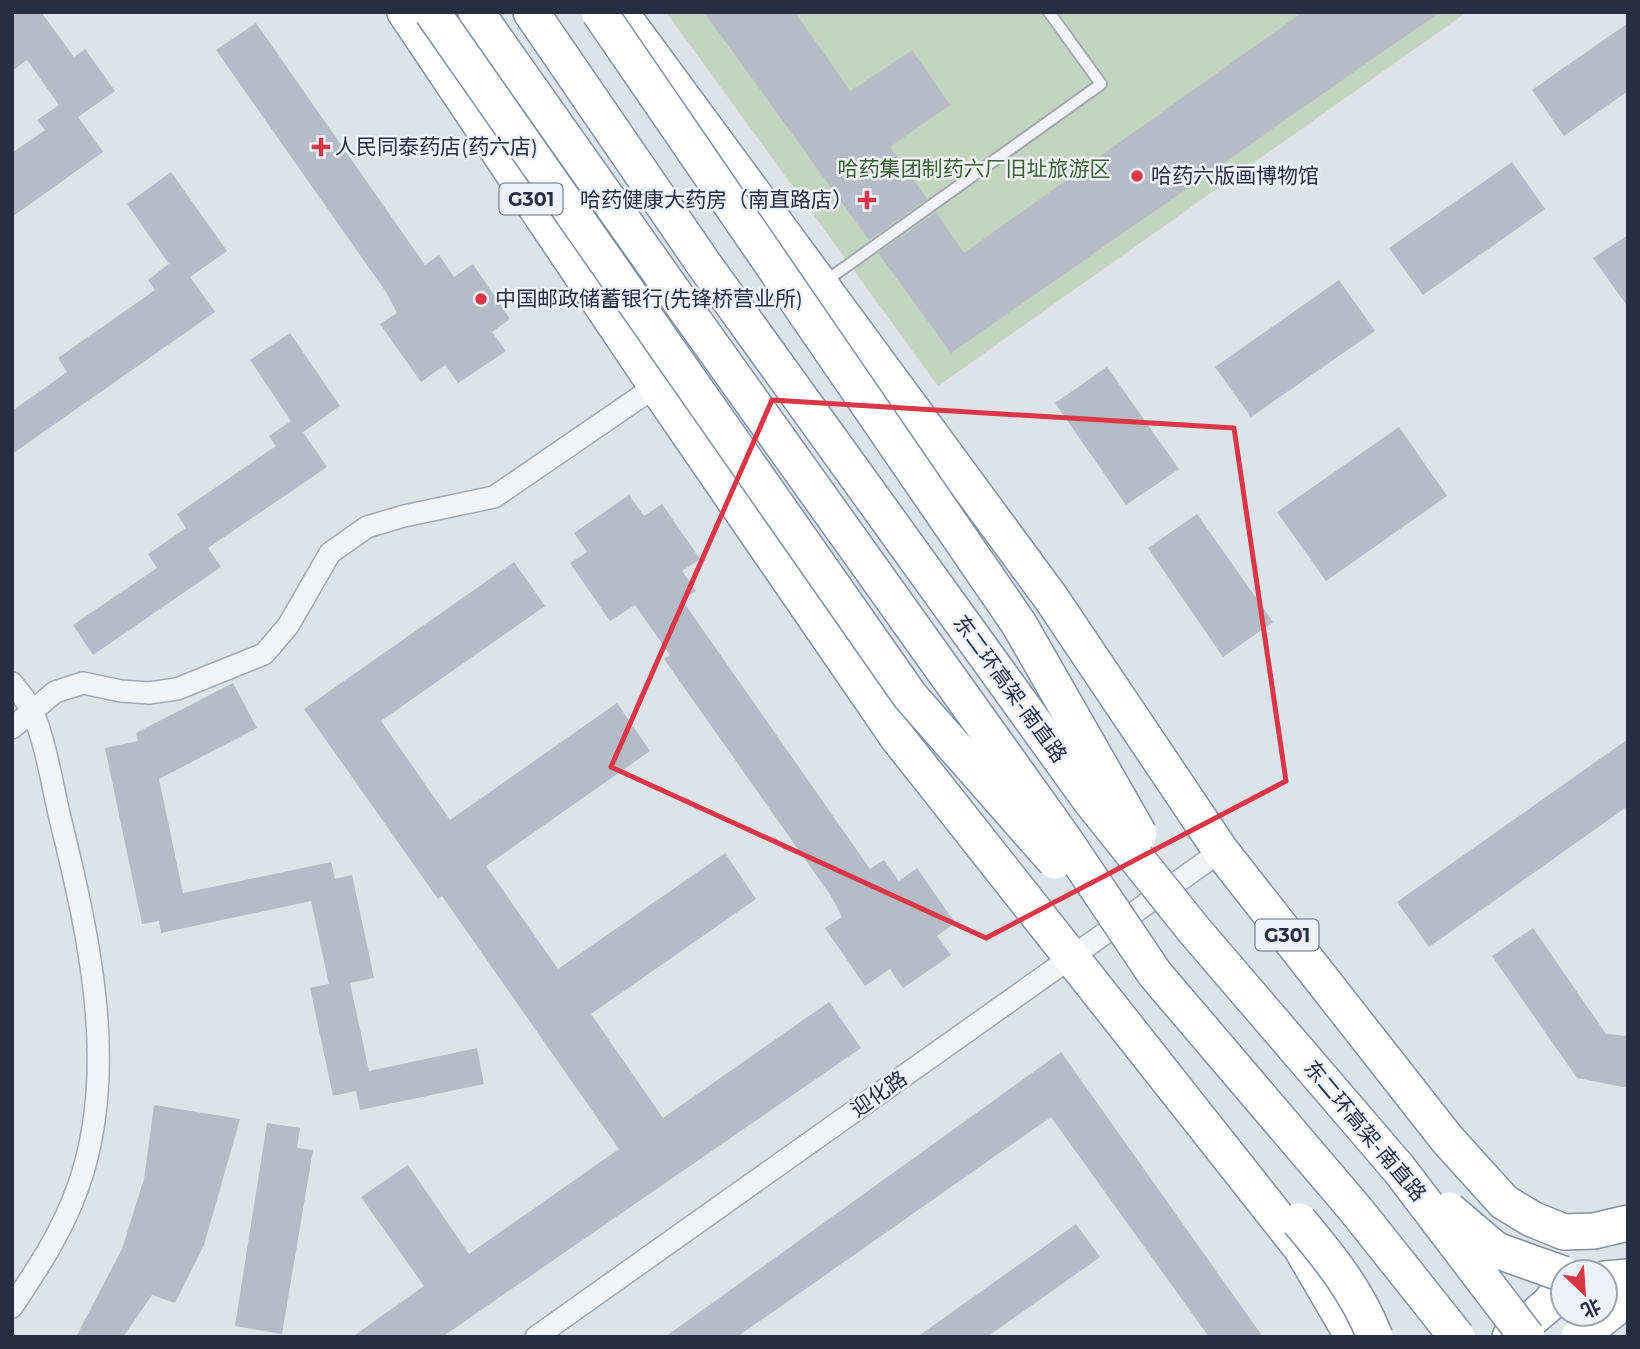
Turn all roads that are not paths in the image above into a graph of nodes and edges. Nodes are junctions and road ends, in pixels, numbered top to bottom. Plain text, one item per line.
1 (405, 12) edge
2 (432, 12) edge
3 (476, 12) edge
4 (531, 12) edge
5 (599, 12) edge
6 (620, 12) edge
7 (1049, 12) edge
8 (821, 285) junction
9 (656, 386) junction
10 (12, 683) edge
11 (33, 712) junction
12 (12, 728) edge
13 (1221, 851) junction
14 (1194, 930) junction
15 (1073, 957) junction
16 (1155, 974) junction
17 (1399, 1169) junction
18 (1628, 1223) edge
19 (1564, 1232) junction
20 (1302, 1237) junction
21 (1563, 1258) edge
22 (1549, 1276) edge
23 (1628, 1298) edge
24 (1549, 1304) edge
25 (12, 1307) edge
26 (536, 1337) edge
27 (1353, 1337) edge
28 (1377, 1337) edge
29 (1457, 1337) edge
30 (1510, 1337) edge
31 (1527, 1337) edge
32 (1579, 1337) edge

1 - 9 highway, G301
2 - 16 highway, bridge
3 - 16 highway, 东二环高架-南直路, bridge
4 - 14 highway, 东二环高架-南直路, bridge
5 - 14 highway, bridge
6 - 8 highway, G301
7 - 8 lane
8 - 13 highway, G301
9 - 11 street
9 - 15 highway, G301
10 - 11 street
11 - 12 street
11 - 25 street
13 - 15 street, 迎化路
13 - 19 highway, G301
14 - 17 highway, 东二环高架-南直路, bridge
15 - 20 highway, G301
15 - 26 street, 迎化路
16 - 29 highway, 东二环高架-南直路, bridge
17 - 22 highway, bridge
17 - 31 highway, 东二环高架-南直路, bridge
18 - 19 highway
19 - 21 highway
20 - 27 highway
20 - 28 highway, bridge
23 - 32 highway, bridge
24 - 30 highway

